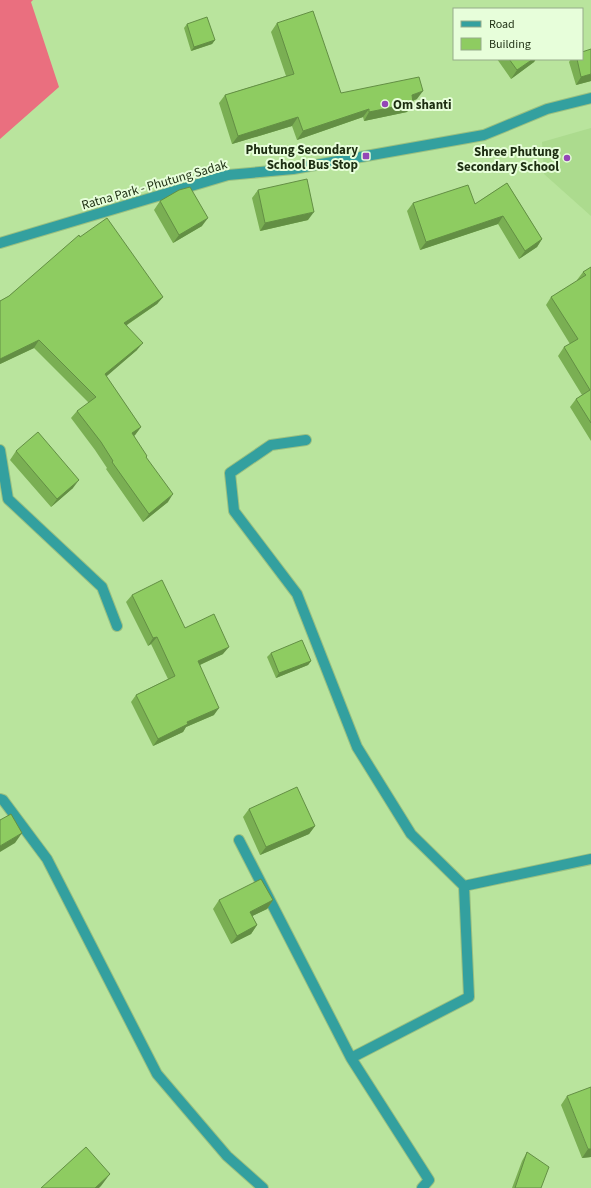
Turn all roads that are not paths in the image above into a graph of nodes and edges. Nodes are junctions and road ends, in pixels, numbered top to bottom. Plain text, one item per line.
1 (591, 98) edge
2 (0, 243) edge
3 (306, 440) dead end
4 (0, 450) edge
5 (117, 626) dead end
6 (0, 799) edge
7 (239, 840) dead end
8 (591, 859) edge
9 (464, 886) junction
10 (352, 1058) junction
11 (264, 1188) edge
12 (422, 1188) edge

1 - 2 street, Ratna Park - Phutung Sadak
3 - 9 street
4 - 5 street
6 - 11 street
7 - 10 street
8 - 9 street
9 - 10 street
10 - 12 street

